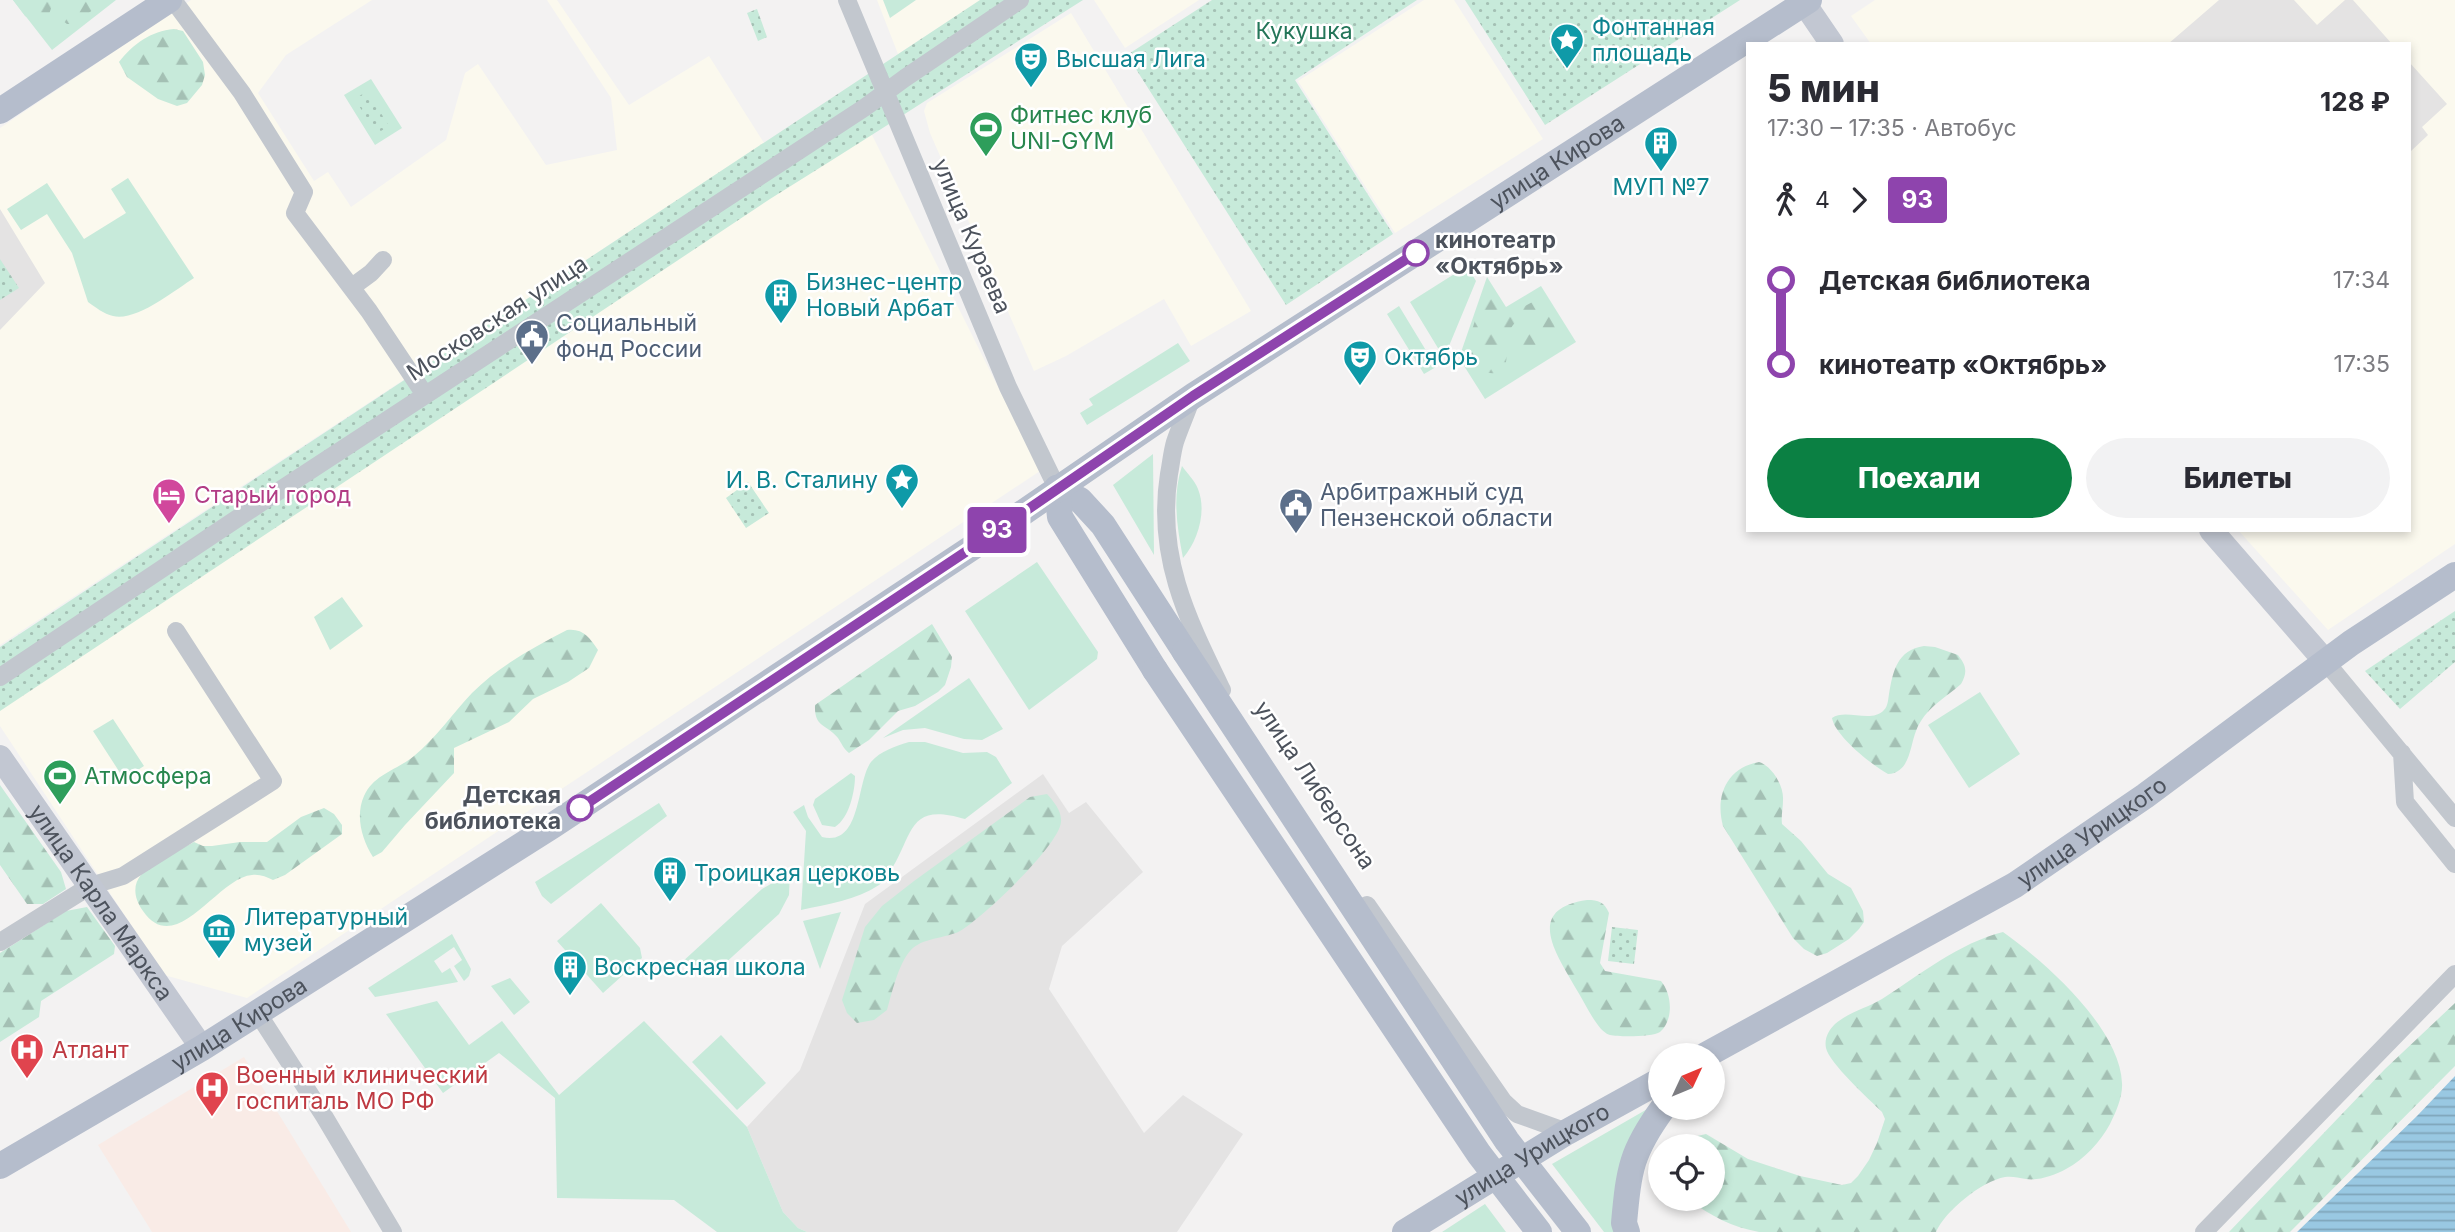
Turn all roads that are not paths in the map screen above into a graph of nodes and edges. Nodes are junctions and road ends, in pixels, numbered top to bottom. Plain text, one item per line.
1 (171, 0) edge
2 (847, 0) edge
3 (1020, 0) edge
4 (1805, 1) edge
5 (1831, 42) edge
6 (884, 93) junction
7 (0, 111) edge
8 (383, 260) dead end
9 (352, 287) junction
10 (425, 395) junction
11 (1193, 396) junction
12 (1057, 488) junction
13 (2213, 532) edge
14 (2455, 575) edge
15 (176, 631) dead end
16 (2325, 662) junction
17 (0, 677) edge
18 (2402, 753) junction
19 (0, 757) edge
20 (2455, 818) edge
21 (2455, 864) edge
22 (90, 886) junction
23 (0, 942) edge
24 (2455, 975) edge
25 (257, 1012) junction
26 (1726, 1044) edge
27 (202, 1048) junction
28 (1648, 1087) edge
29 (1654, 1120) edge
30 (1567, 1132) junction
31 (0, 1166) edge
32 (1499, 1173) junction
33 (393, 1232) edge
34 (1405, 1232) edge
35 (1539, 1232) edge
36 (1546, 1232) edge
37 (1578, 1232) edge
38 (1627, 1232) edge
39 (2204, 1232) edge

1 - 7 main road
1 - 9 street
2 - 6 street, улица Кураева
3 - 6 street, Московская улица
4 - 5 main road
4 - 11 main road, улица Кирова
6 - 10 street, Московская улица
6 - 12 street, улица Кураева
8 - 9 street
9 - 10 street
10 - 17 street, Московская улица
11 - 12 main road, улица Кирова
11 - 30 street, улица Либерсона
12 - 25 main road, улица Кирова
12 - 35 main road, bridge
12 - 37 main road, bridge
13 - 16 main road
14 - 16 main road, улица Урицкого
15 - 22 street
16 - 18 street
16 - 26 main road, улица Урицкого
18 - 20 street
18 - 21 street
19 - 22 main road, улица Карла Маркса
22 - 23 street
22 - 27 main road, улица Карла Маркса
24 - 39 street
25 - 27 main road, улица Кирова
25 - 33 street
27 - 31 main road, улица Кирова
28 - 30 main road, улица Урицкого
29 - 38 main road
30 - 32 main road, улица Урицкого
32 - 34 main road, улица Урицкого
32 - 36 street

